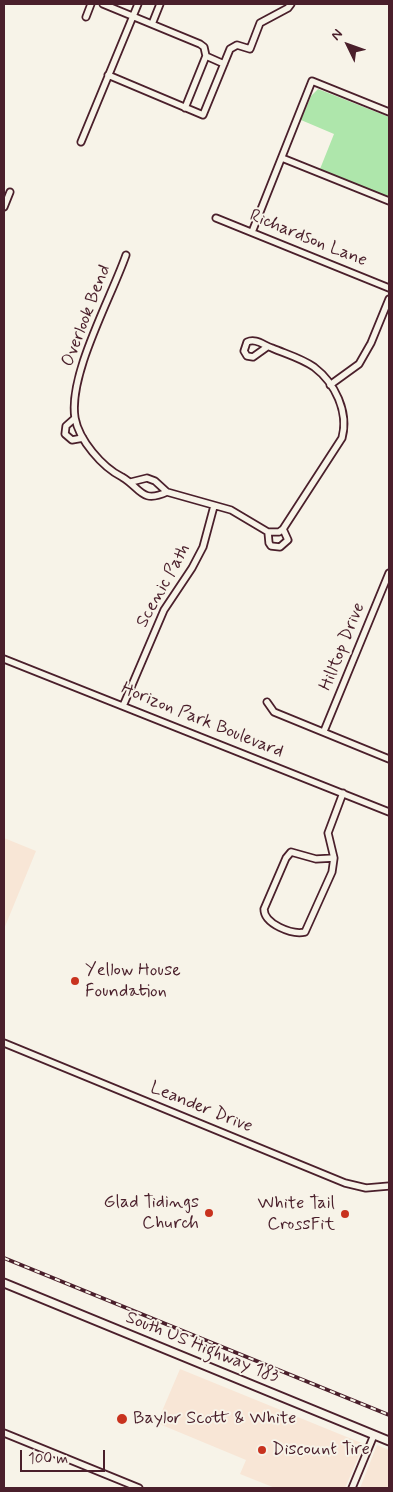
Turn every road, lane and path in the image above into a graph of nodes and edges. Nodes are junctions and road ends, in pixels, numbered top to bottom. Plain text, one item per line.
1 (91, 4) edge
2 (103, 4) edge
3 (138, 4) edge
4 (160, 4) edge
5 (291, 4) edge
6 (134, 16) junction
7 (86, 17) dead end
8 (152, 24) junction
9 (206, 56) junction
10 (224, 64) junction
11 (108, 75) junction
12 (185, 108) junction
13 (389, 112) edge
14 (81, 142) dead end
15 (282, 158) junction
16 (10, 192) dead end
17 (389, 201) edge
18 (4, 207) edge
19 (216, 218) dead end
20 (252, 232) junction
21 (126, 255) dead end
22 (389, 288) edge
23 (389, 299) edge
24 (267, 347) dead end
25 (330, 385) junction
26 (75, 418) junction
27 (83, 438) junction
28 (131, 482) junction
29 (167, 492) junction
30 (214, 506) junction
31 (283, 529) junction
32 (268, 532) junction
33 (389, 573) edge
34 (4, 659) edge
35 (267, 702) dead end
36 (123, 706) junction
37 (324, 731) junction
38 (389, 759) edge
39 (343, 793) junction
40 (389, 812) edge
41 (334, 858) junction
42 (4, 1043) edge
43 (389, 1186) edge
44 (4, 1283) edge
45 (4, 1433) edge
46 (374, 1435) junction
47 (389, 1441) edge
48 (139, 1488) edge
49 (352, 1488) edge

1 - 7 street
2 - 6 street
3 - 6 street
4 - 8 street
5 - 10 street
6 - 8 street
6 - 11 street
8 - 9 street
9 - 10 street
9 - 12 street
10 - 12 street
11 - 12 street
11 - 14 street
13 - 15 street
15 - 17 street
15 - 20 street
16 - 18 street
19 - 20 street, Richardson Lane
20 - 22 street, Richardson Lane
21 - 26 street, Overlook Bend
23 - 25 street
24 - 25 street, Overlook Bend
25 - 31 street, Overlook Bend
26 - 27 street, Overlook Bend
26 - 27 street, Overlook Bend
27 - 28 street, Overlook Bend
28 - 29 street, Overlook Bend
28 - 29 street, Overlook Bend
29 - 30 street, Overlook Bend
30 - 32 street, Overlook Bend
30 - 36 street, Scenic Path
31 - 32 street
31 - 32 street, Overlook Bend
33 - 37 street, Hilltop Drive
34 - 36 street, Horizon Park Boulevard
35 - 37 street
36 - 39 street, Horizon Park Boulevard
37 - 38 street
39 - 40 street, Horizon Park Boulevard
39 - 41 street
41 - 41 street
42 - 43 street, Leander Drive
44 - 46 main road, South US Highway 183
45 - 48 street
46 - 47 main road, South US Highway 183
46 - 49 street

